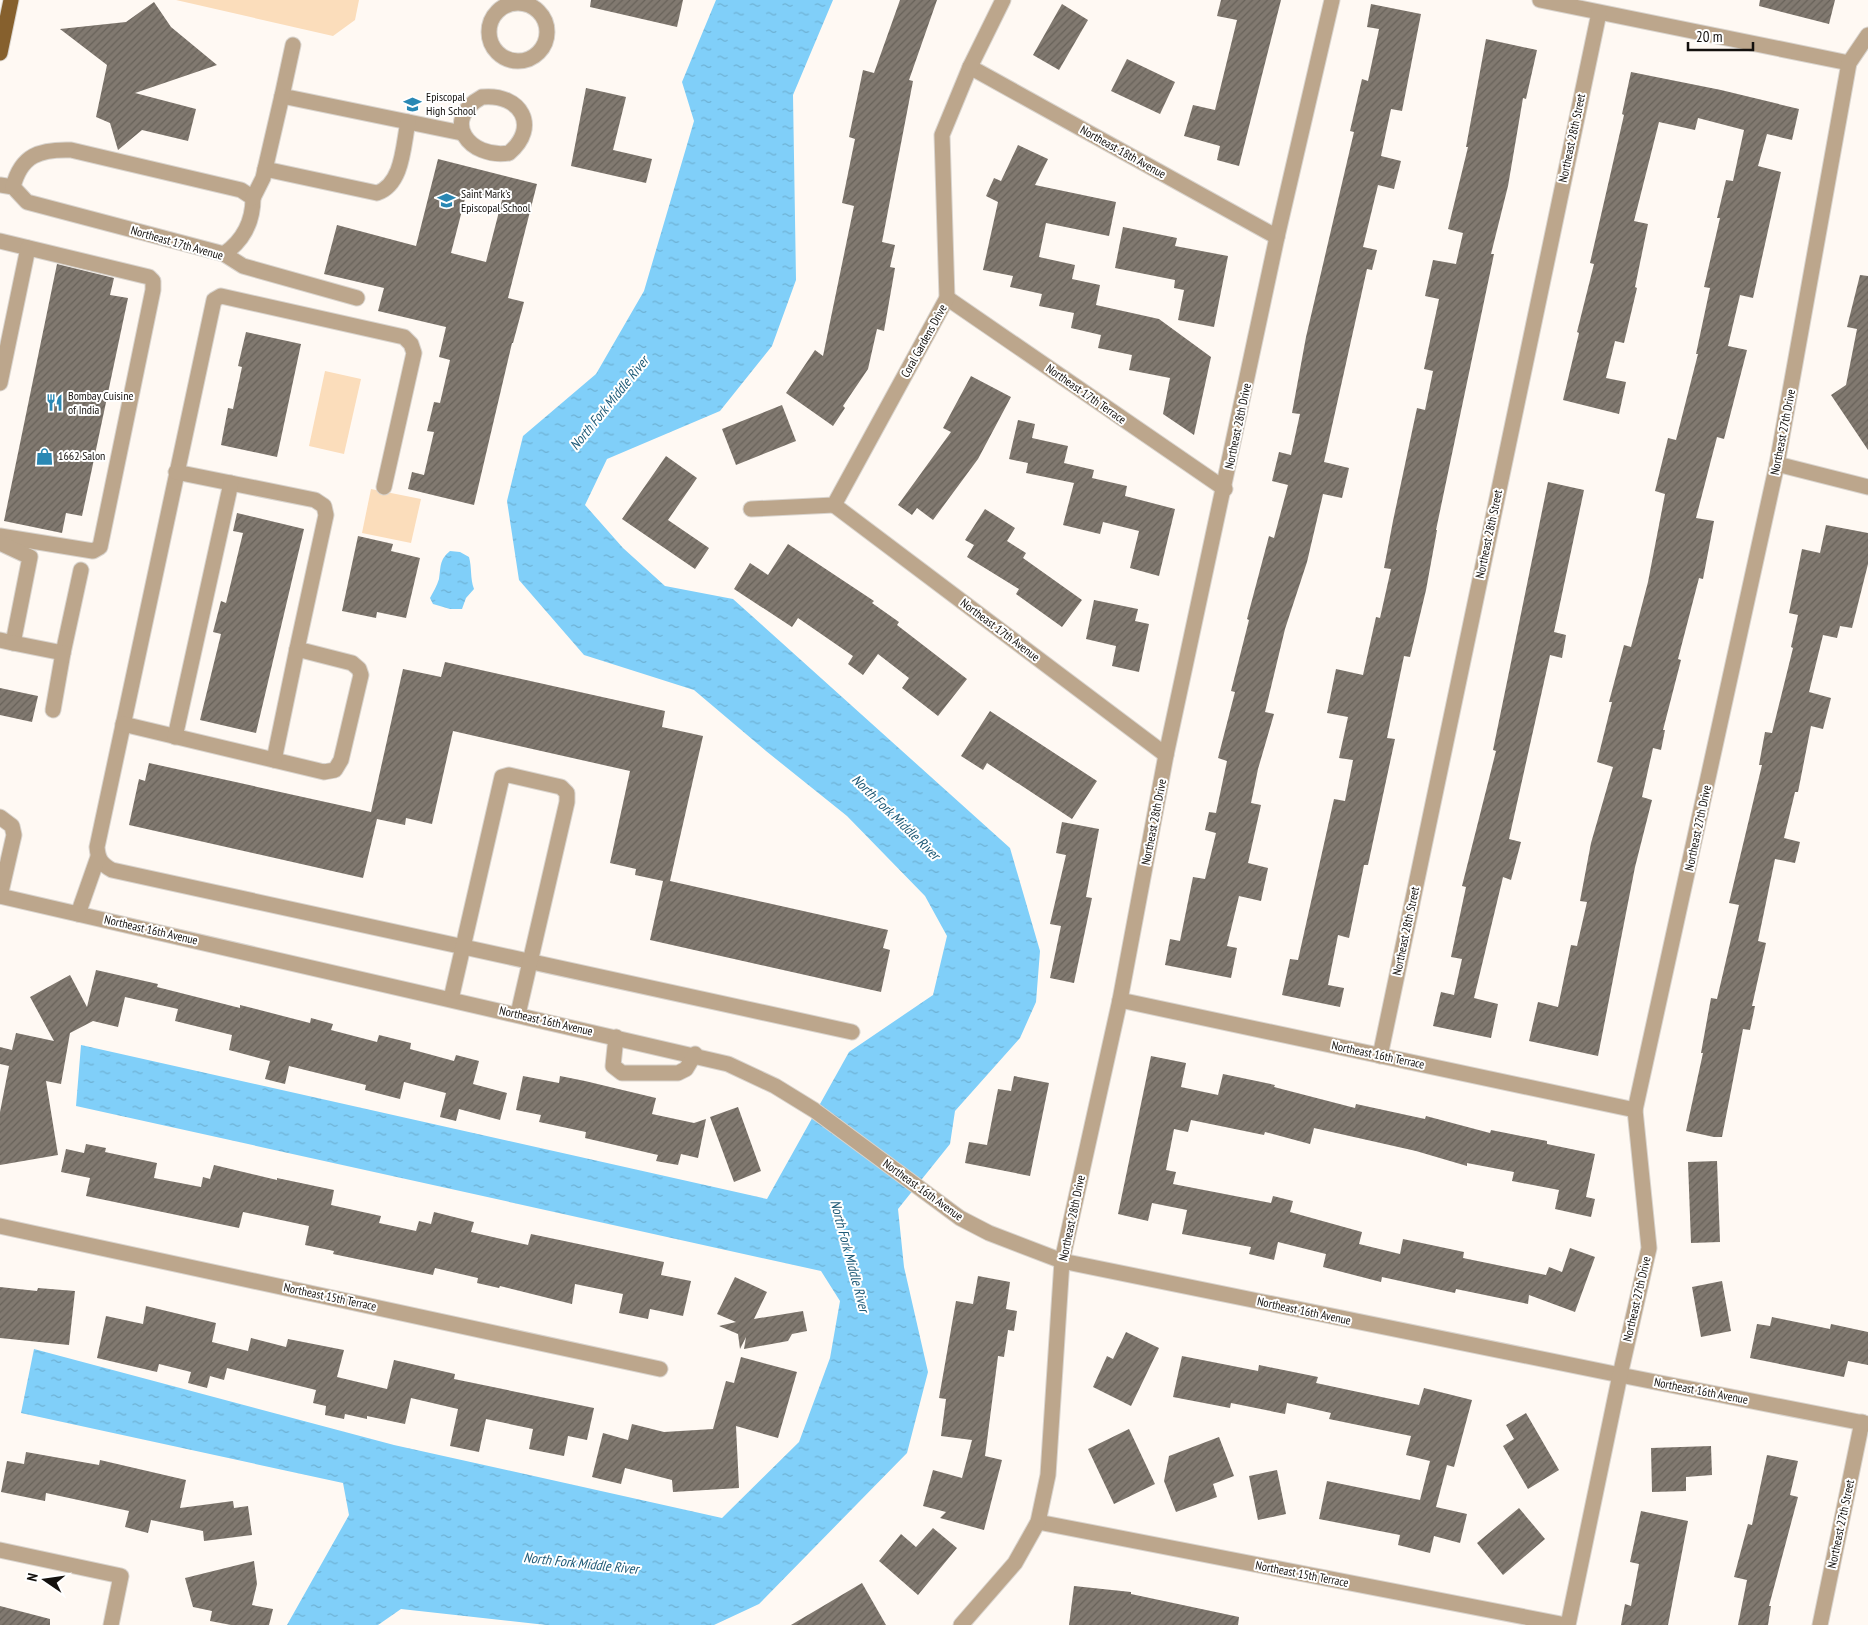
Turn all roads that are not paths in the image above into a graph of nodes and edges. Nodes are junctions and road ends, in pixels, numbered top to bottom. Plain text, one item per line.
1 (11, 0) edge
2 (1003, 0) edge
3 (1332, 0) edge
4 (1540, 0) edge
5 (1599, 13) junction
6 (1868, 35) edge
7 (293, 45) dead end
8 (0, 53) edge
9 (1849, 63) junction
10 (970, 67) junction
11 (282, 96) junction
12 (408, 122) junction
13 (462, 133) junction
14 (265, 169) junction
15 (6, 186) edge
16 (253, 198) junction
17 (1277, 237) junction
18 (0, 242) edge
19 (28, 248) junction
20 (224, 254) junction
21 (357, 298) dead end
22 (947, 298) junction
23 (0, 383) edge
24 (1778, 464) junction
25 (176, 472) junction
26 (231, 483) junction
27 (1868, 486) edge
28 (384, 487) dead end
29 (1224, 489) junction
30 (834, 505) junction
31 (751, 509) dead end
32 (0, 536) edge
33 (0, 543) edge
34 (81, 570) dead end
35 (6, 642) edge
36 (297, 649) junction
37 (64, 653) junction
38 (53, 710) dead end
39 (123, 724) junction
40 (175, 737) junction
41 (1166, 755) junction
42 (274, 760) junction
43 (0, 817) edge
44 (98, 857) junction
45 (0, 896) edge
46 (78, 914) junction
47 (462, 946) junction
48 (530, 962) junction
49 (451, 999) junction
50 (1120, 1000) junction
51 (518, 1014) junction
52 (852, 1032) dead end
53 (616, 1037) junction
54 (695, 1054) junction
55 (1380, 1056) junction
56 (1635, 1110) junction
57 (0, 1226) edge
58 (1062, 1261) junction
59 (660, 1369) dead end
60 (1620, 1376) junction
61 (1865, 1423) edge
62 (1038, 1522) junction
63 (0, 1550) edge
64 (111, 1625) edge
65 (961, 1625) edge
66 (1566, 1625) edge
67 (1820, 1625) edge

1 - 8 main road
2 - 10 street, Coral Gardens Drive
3 - 17 street, Northeast 28th Drive
4 - 5 street
5 - 9 street
5 - 55 street, Northeast 28th Street
6 - 9 street, Northeast 27th Drive
7 - 11 street
9 - 24 street, Northeast 27th Drive
10 - 17 street, Northeast 18th Avenue
10 - 22 street, Coral Gardens Drive
11 - 12 street
11 - 14 street
12 - 13 street
12 - 14 street
13 - 13 street
14 - 16 street
15 - 16 street
15 - 20 street, Northeast 17th Avenue
16 - 20 street
17 - 29 street, Northeast 28th Drive
18 - 19 street
19 - 23 street
19 - 32 street
20 - 21 street, Northeast 17th Avenue
22 - 29 street, Northeast 17th Terrace
22 - 30 street, Coral Gardens Drive
24 - 27 street
24 - 56 street, Northeast 27th Drive
25 - 26 street
25 - 28 street
25 - 39 street
26 - 36 street
26 - 40 street
29 - 41 street, Northeast 28th Drive
30 - 31 street
30 - 41 street, Northeast 17th Avenue
33 - 35 street
34 - 37 street
35 - 37 street
36 - 42 street
36 - 42 street
37 - 38 street
39 - 40 street
39 - 44 street
40 - 42 street
41 - 50 street, Northeast 28th Drive
43 - 45 street
44 - 46 street
44 - 47 street
45 - 46 street, Northeast 16th Avenue
46 - 49 street, Northeast 16th Avenue
47 - 48 street
47 - 48 street
47 - 49 street
48 - 51 street
48 - 52 street
49 - 51 street, Northeast 16th Avenue
50 - 55 street, Northeast 16th Terrace
50 - 58 street, Northeast 28th Drive
51 - 53 street, Northeast 16th Avenue
53 - 54 street, Northeast 16th Avenue
53 - 54 street
54 - 58 street, Northeast 16th Avenue
55 - 56 street, Northeast 16th Terrace
56 - 60 street, Northeast 27th Drive
57 - 59 street, Northeast 15th Terrace
58 - 60 street, Northeast 16th Avenue
58 - 62 street, Northeast 28th Drive
60 - 61 street, Northeast 16th Avenue
60 - 66 street, Northeast 27th Drive
61 - 67 street, Northeast 27th Street
62 - 65 street, Northeast 28th Drive
62 - 66 street, Northeast 15th Terrace
63 - 64 street

